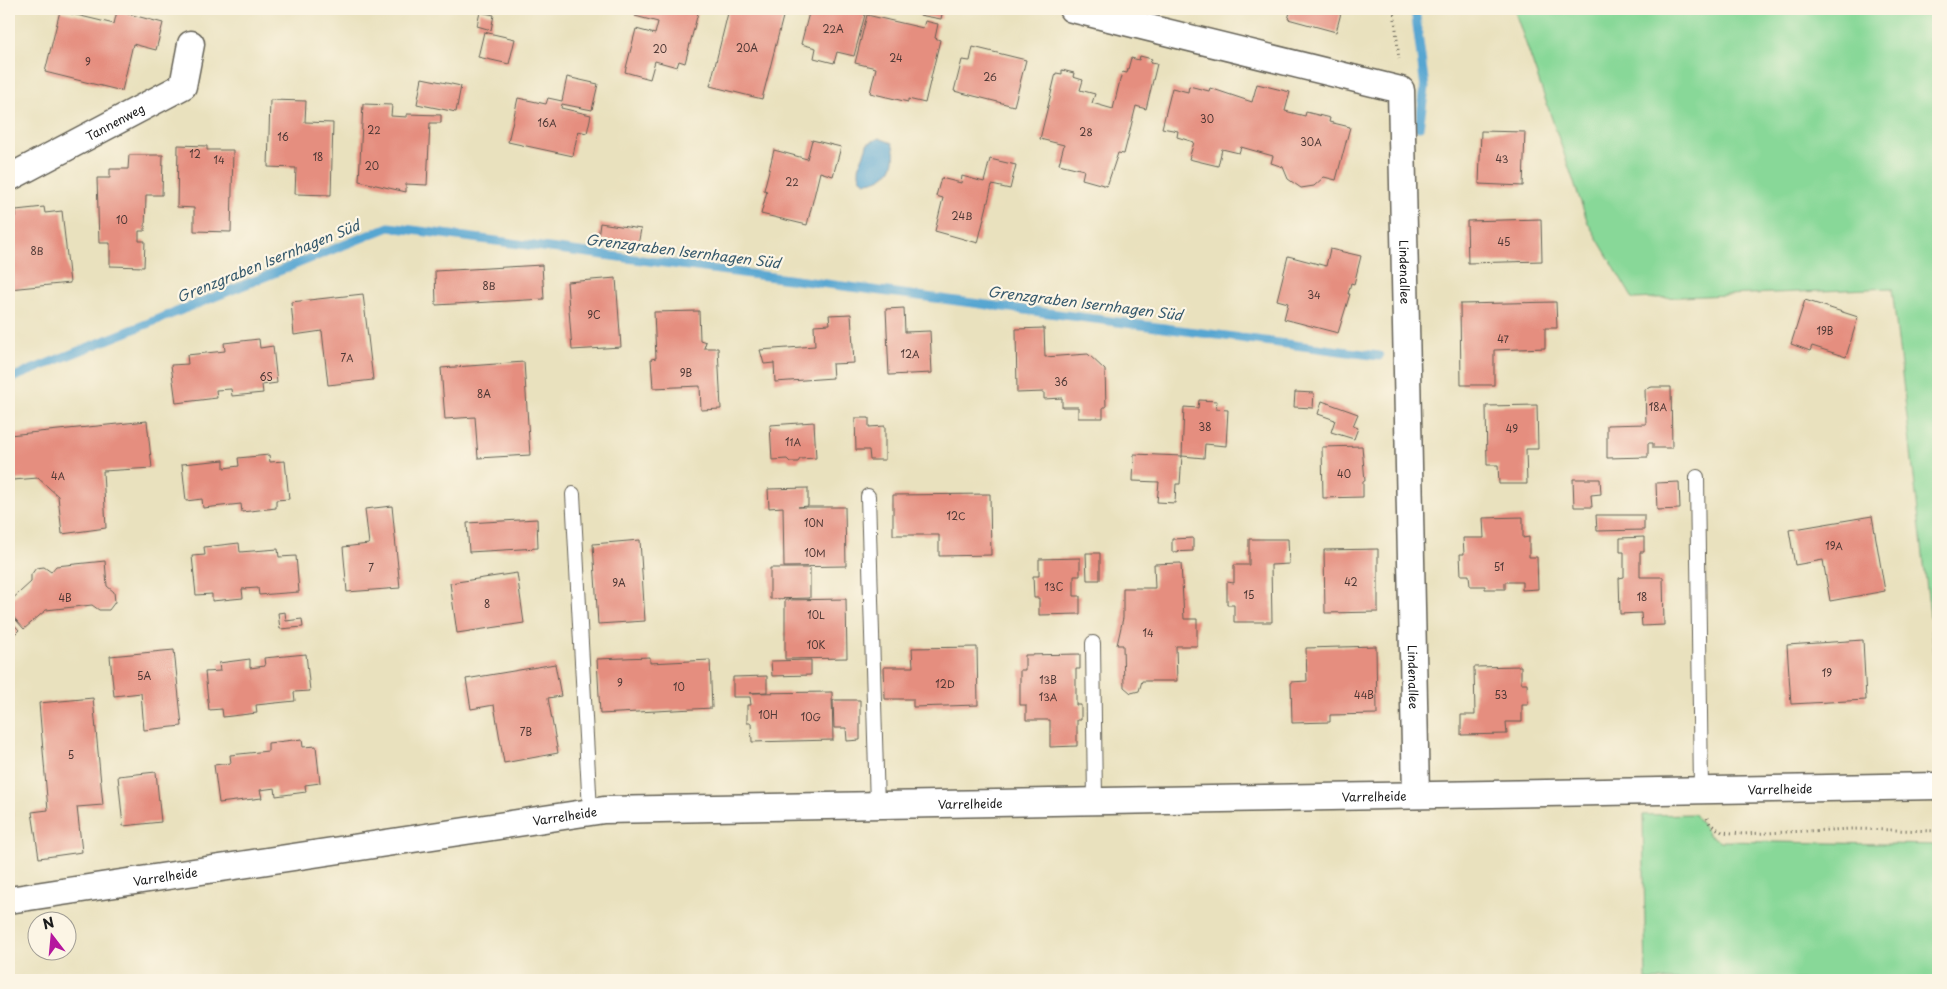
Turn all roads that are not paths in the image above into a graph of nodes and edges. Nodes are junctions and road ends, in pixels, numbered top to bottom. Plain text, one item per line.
1 (1072, 9) edge
2 (191, 44) dead end
3 (9, 178) edge
4 (1697, 477) dead end
5 (573, 494) dead end
6 (868, 496) dead end
7 (1093, 643) dead end
8 (1938, 786) edge
9 (1701, 790) junction
10 (1416, 795) junction
11 (1095, 802) junction
12 (877, 806) junction
13 (590, 811) junction
14 (9, 900) edge

1 - 10 street, Lindenallee
2 - 3 street, Tannenweg
4 - 9 lane
5 - 13 lane
6 - 12 lane
7 - 11 lane
8 - 9 street, Varrelheide
9 - 10 street, Varrelheide
10 - 11 street, Varrelheide
11 - 12 street, Varrelheide
12 - 13 street, Varrelheide
13 - 14 street, Varrelheide

